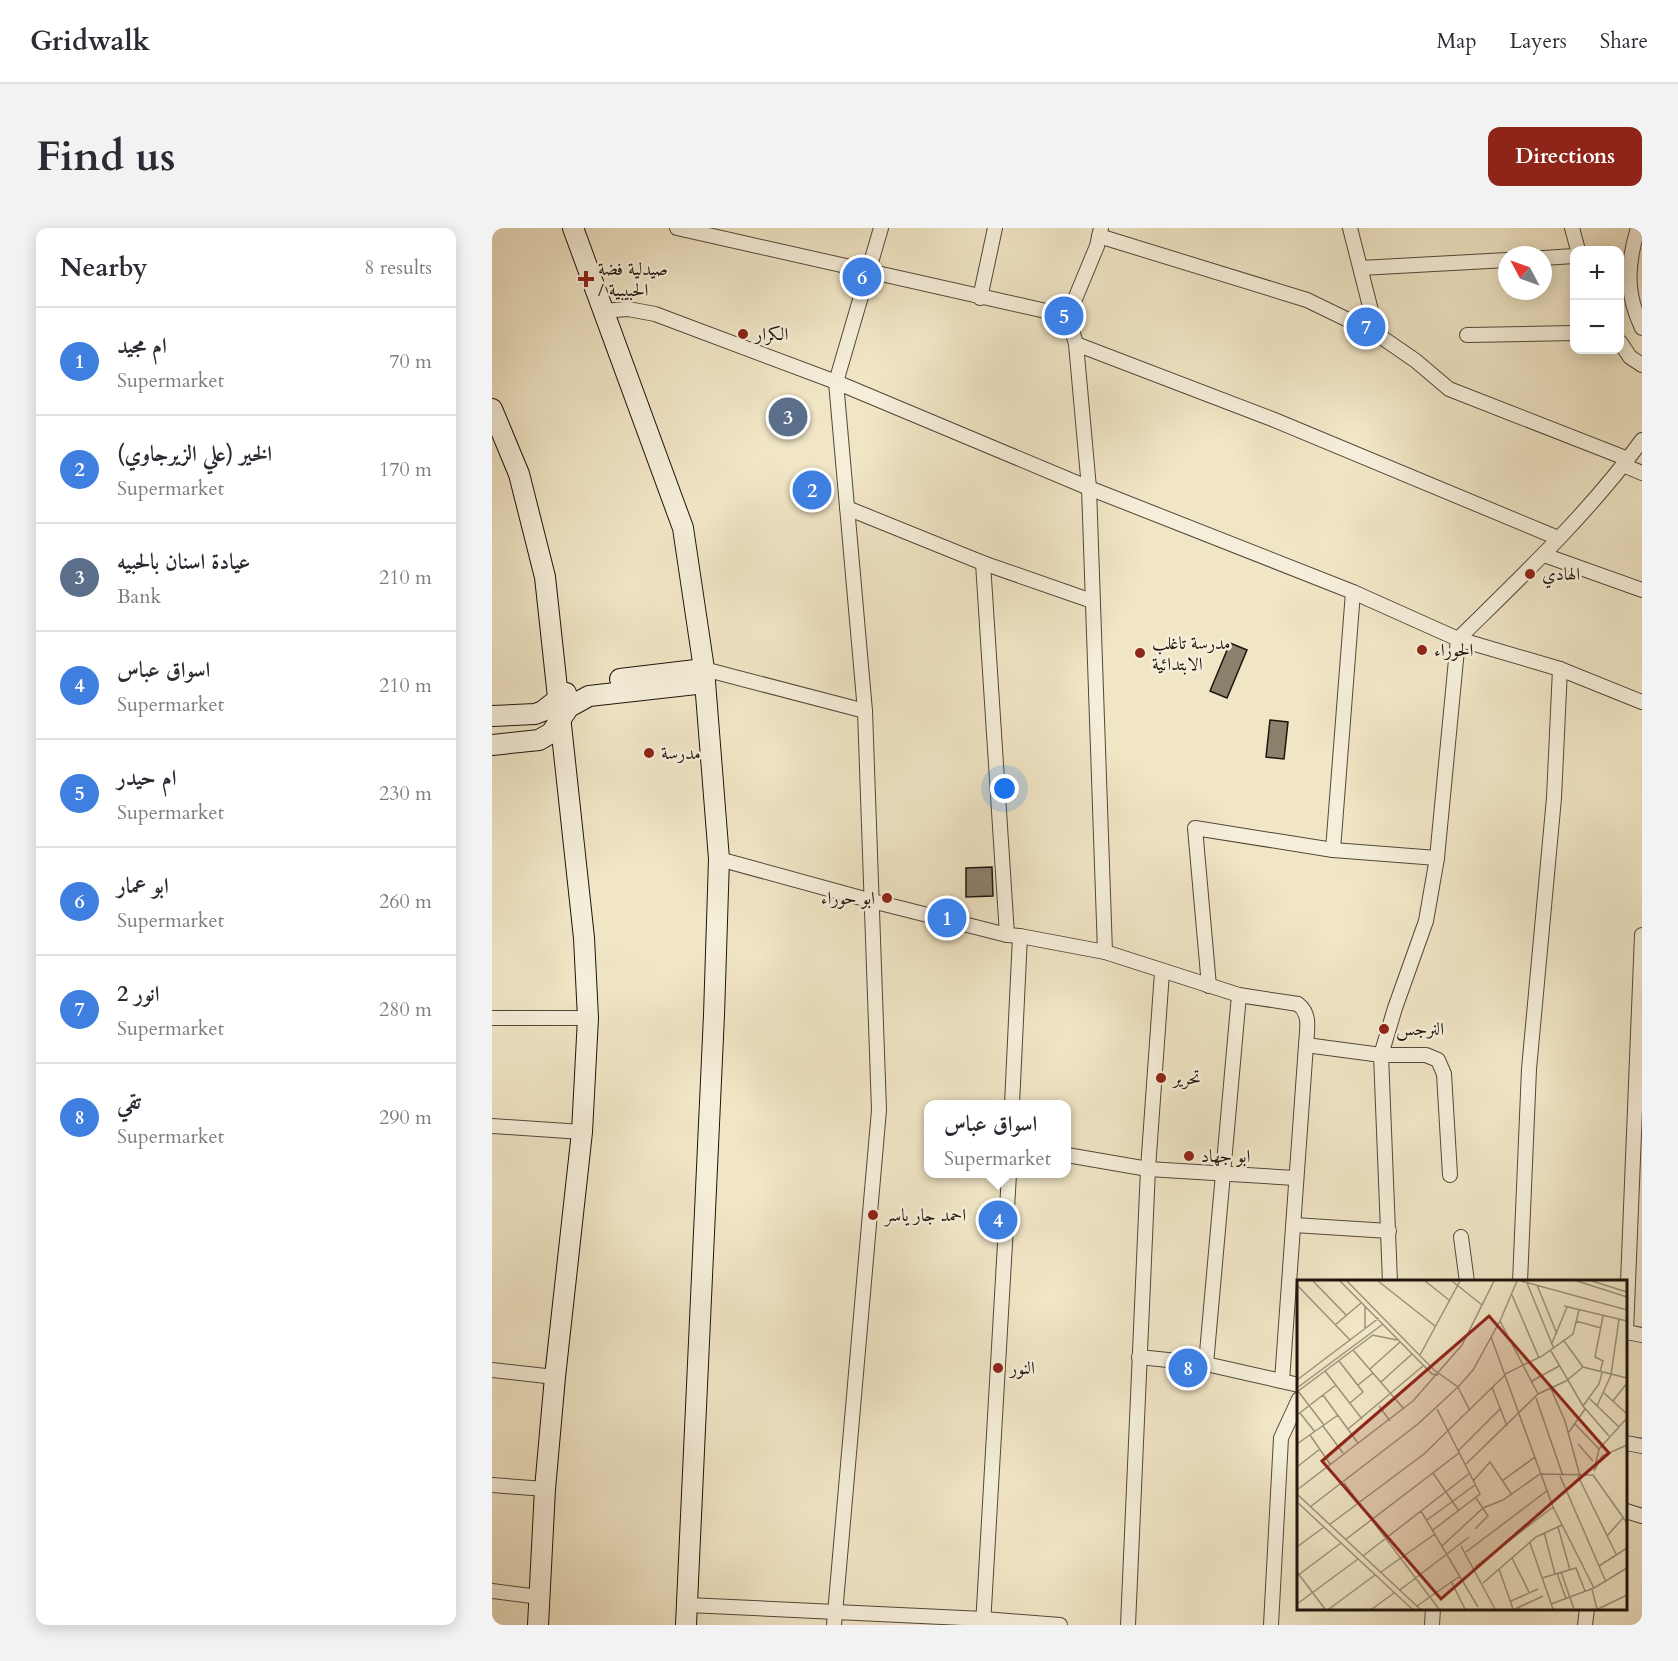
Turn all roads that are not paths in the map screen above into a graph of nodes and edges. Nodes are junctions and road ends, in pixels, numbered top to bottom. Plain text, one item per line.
1 (573, 228) edge
2 (676, 228) edge
3 (880, 228) edge
4 (995, 228) edge
5 (1350, 228) edge
6 (1572, 228) edge
7 (1638, 228) edge
8 (1100, 232) edge
9 (1577, 246) edge
10 (1570, 256) edge
11 (1552, 257) edge
12 (1498, 260) edge
13 (1361, 268) junction
14 (868, 273) junction
15 (980, 298) junction
16 (602, 311) junction
17 (1068, 316) junction
18 (1642, 328) edge
19 (1570, 333) edge
20 (1377, 334) junction
21 (1467, 335) dead end
22 (1076, 344) junction
23 (1624, 348) edge
24 (1642, 365) edge
25 (836, 382) junction
26 (492, 409) edge
27 (1642, 440) edge
28 (1625, 462) junction
29 (1642, 473) edge
30 (1089, 488) junction
31 (847, 508) junction
32 (1558, 538) junction
33 (1544, 555) junction
34 (983, 563) junction
35 (1642, 590) edge
36 (1353, 592) junction
37 (1092, 601) junction
38 (1458, 639) junction
39 (1560, 669) junction
40 (705, 676) junction
41 (1642, 702) edge
42 (559, 710) junction
43 (865, 711) junction
44 (492, 716) edge
45 (492, 745) edge
46 (1333, 850) junction
47 (1437, 858) junction
48 (719, 859) junction
49 (872, 901) junction
50 (1642, 935) edge
51 (1013, 936) junction
52 (1105, 952) junction
53 (1162, 972) junction
54 (1209, 986) junction
55 (1239, 995) junction
56 (492, 1018) edge
57 (588, 1018) junction
58 (1306, 1045) junction
59 (1381, 1055) junction
60 (1012, 1100) edge
61 (492, 1126) edge
62 (582, 1132) junction
63 (1071, 1156) edge
64 (1149, 1169) junction
65 (1223, 1173) junction
66 (1450, 1175) dead end
67 (1009, 1178) edge
68 (1295, 1178) junction
69 (1294, 1225) junction
70 (1389, 1231) junction
71 (1461, 1237) dead end
72 (1390, 1280) edge
73 (1467, 1280) edge
74 (1520, 1280) edge
75 (1627, 1307) edge
76 (1627, 1332) edge
77 (1642, 1335) edge
78 (1139, 1357) junction
79 (1206, 1364) junction
80 (492, 1370) edge
81 (555, 1377) junction
82 (1282, 1381) junction
83 (1297, 1385) edge
84 (1297, 1403) edge
85 (1627, 1443) edge
86 (1642, 1446) edge
87 (492, 1485) edge
88 (545, 1489) junction
89 (1627, 1511) edge
90 (1642, 1516) edge
91 (492, 1591) edge
92 (539, 1596) junction
93 (688, 1605) junction
94 (1433, 1610) edge
95 (1587, 1610) edge
96 (834, 1619) edge
97 (984, 1622) edge
98 (538, 1625) edge
99 (686, 1625) edge
100 (1060, 1625) edge
101 (1128, 1625) edge
102 (1270, 1625) edge
103 (1432, 1625) edge
104 (1586, 1625) edge

1 - 16 street
2 - 14 street
3 - 14 street
4 - 15 street
5 - 13 street
6 - 9 street
7 - 18 street
8 - 17 street
8 - 20 street
10 - 11 street
12 - 13 street
13 - 20 street
14 - 15 street
14 - 25 street
15 - 17 street
16 - 25 street
16 - 40 street
17 - 22 street
19 - 21 street
20 - 28 street
22 - 30 street
22 - 32 street
23 - 24 street
25 - 30 street
25 - 31 street
26 - 42 street
27 - 28 street
28 - 29 street
28 - 32 street
30 - 36 street
30 - 37 street
31 - 34 street
31 - 43 street
32 - 33 street
33 - 35 street
33 - 38 street
34 - 37 street
34 - 51 street
36 - 38 street
36 - 46 street
37 - 52 street
38 - 39 street
38 - 47 street
39 - 41 street
39 - 74 street
40 - 42 street
40 - 43 street
40 - 48 street
42 - 44 street
42 - 45 street
42 - 57 street
43 - 49 street
46 - 47 street
46 - 54 street
47 - 59 street
48 - 49 street
48 - 93 street
49 - 51 street
49 - 96 street
50 - 75 street
51 - 52 street
51 - 60 street
52 - 53 street
53 - 54 street
53 - 64 street
54 - 55 street
55 - 58 street
55 - 65 street
56 - 57 street
57 - 62 street
58 - 59 street
58 - 68 street
59 - 66 street
59 - 70 street
61 - 62 street
62 - 81 street
63 - 64 street
64 - 65 street
64 - 78 street
65 - 68 street
65 - 79 street
67 - 97 street
68 - 69 street
69 - 70 street
69 - 82 street
70 - 72 street
71 - 73 street
76 - 77 street
78 - 79 street
78 - 101 street
79 - 82 street
80 - 81 street
81 - 88 street
82 - 83 street
84 - 102 street
85 - 86 street
87 - 88 street
88 - 92 street
89 - 90 street
91 - 92 street
92 - 98 street
93 - 96 street
93 - 99 street
94 - 103 street
95 - 104 street
96 - 97 street
97 - 100 street

